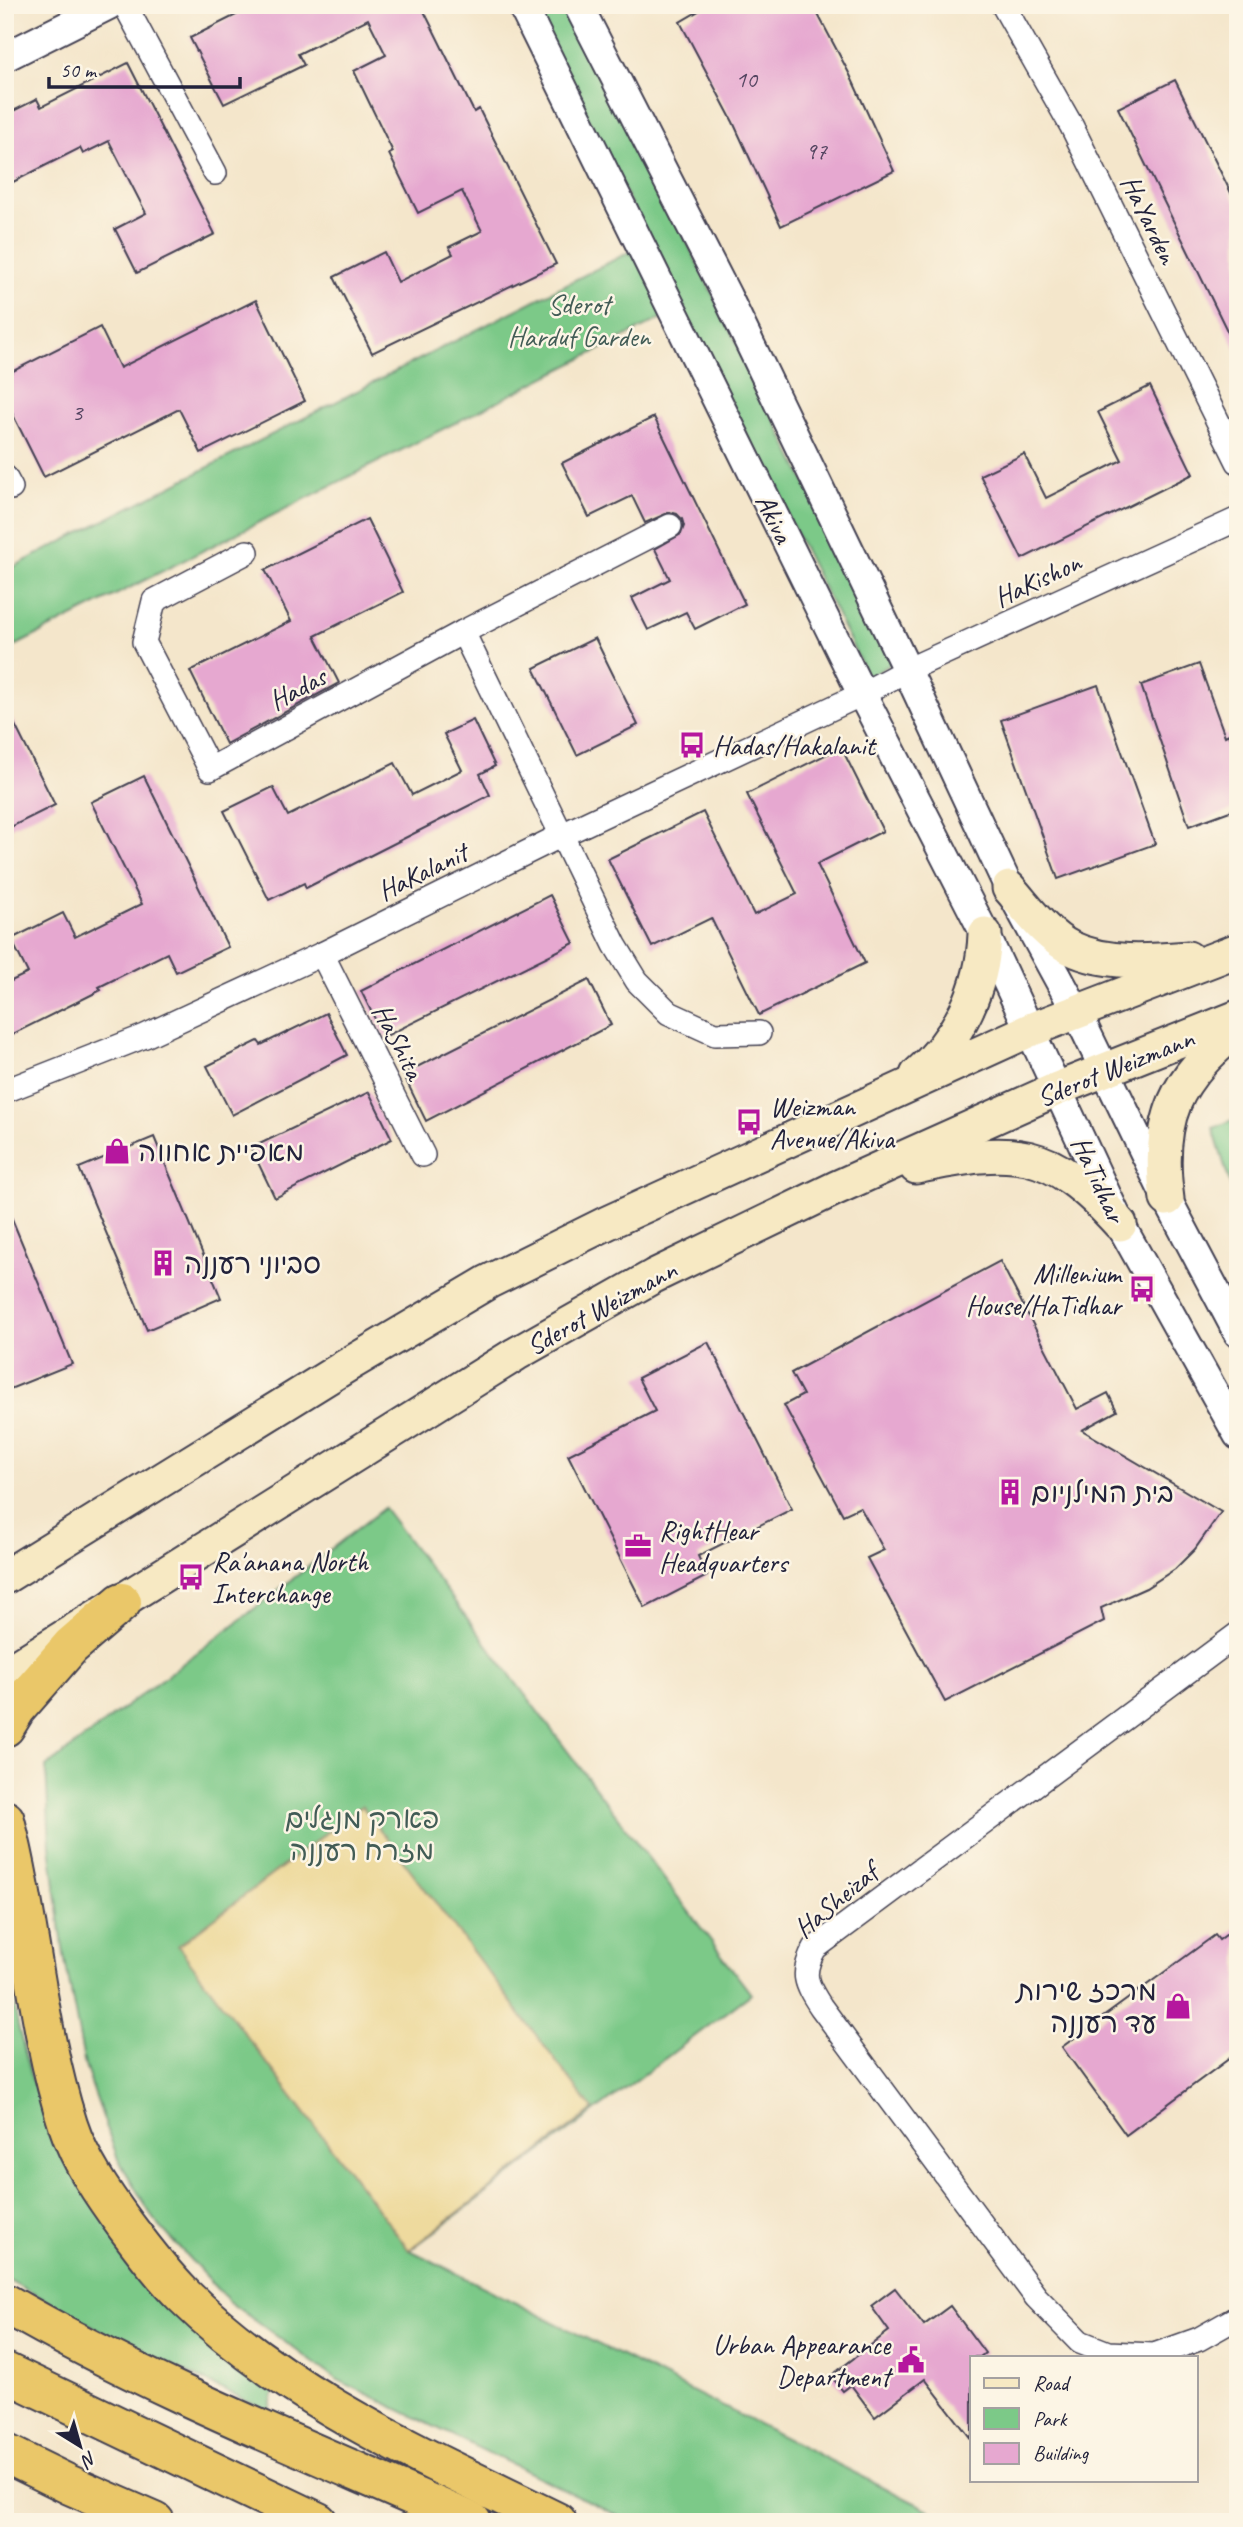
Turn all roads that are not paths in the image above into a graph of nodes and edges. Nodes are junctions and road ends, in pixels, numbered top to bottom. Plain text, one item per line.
1 (109, 5) edge
2 (125, 5) edge
3 (522, 5) edge
4 (578, 5) edge
5 (1003, 5) edge
6 (5, 57) edge
7 (215, 173) dead end
8 (1238, 462) edge
9 (1238, 519) edge
10 (670, 526) dead end
11 (247, 552) dead end
12 (463, 632) junction
13 (907, 670) junction
14 (862, 694) junction
15 (562, 835) junction
16 (1009, 888) junction
17 (985, 934) junction
18 (1232, 953) edge
19 (322, 954) junction
20 (1076, 1011) junction
21 (1238, 1017) edge
22 (1238, 1029) edge
23 (1030, 1030) junction
24 (759, 1033) dead end
25 (1103, 1070) junction
26 (905, 1086) junction
27 (1057, 1089) junction
28 (5, 1091) edge
29 (423, 1156) dead end
30 (836, 1188) junction
31 (1167, 1199) junction
32 (1119, 1224) junction
33 (1238, 1334) edge
34 (1238, 1435) edge
35 (5, 1577) edge
36 (121, 1602) junction
37 (1238, 1634) edge
38 (5, 1674) edge
39 (5, 1727) edge
40 (5, 1820) edge
41 (5, 2303) edge
42 (1238, 2317) edge
43 (5, 2372) edge
44 (5, 2454) edge
45 (155, 2522) edge
46 (318, 2522) edge
47 (472, 2522) edge
48 (557, 2522) edge

1 - 6 street
2 - 7 street
3 - 14 street, Akiva
4 - 13 street, Akiva
5 - 8 street, HaYarden
9 - 13 street, HaKishon
10 - 12 street, Hadas
11 - 12 street, Hadas
12 - 15 street
13 - 14 street, HaKishon
13 - 16 street, Akiva
14 - 15 street, HaKalanit
14 - 17 street, Akiva
15 - 19 street, HaKalanit
15 - 24 street
16 - 18 main road
16 - 20 street, Akiva
17 - 23 street, Akiva
17 - 26 main road
18 - 20 main road
19 - 28 street, HaKalanit
19 - 29 street, HaShita
20 - 23 main road
20 - 25 street, HaTidhar
21 - 25 main road, Sderot Weizmann
22 - 31 main road
23 - 26 main road
23 - 27 street, HaTidhar
25 - 27 main road, Sderot Weizmann
25 - 31 street, HaTidhar
26 - 35 main road
27 - 30 main road, Sderot Weizmann
27 - 32 street, HaTidhar
30 - 32 main road
30 - 36 main road, Sderot Weizmann
31 - 33 street, HaTidhar
32 - 34 street, HaTidhar
36 - 38 main road, Sderot Weizmann
36 - 39 highway
37 - 42 street, HaSheizaf
40 - 48 highway
41 - 47 highway
43 - 46 highway
44 - 45 highway

